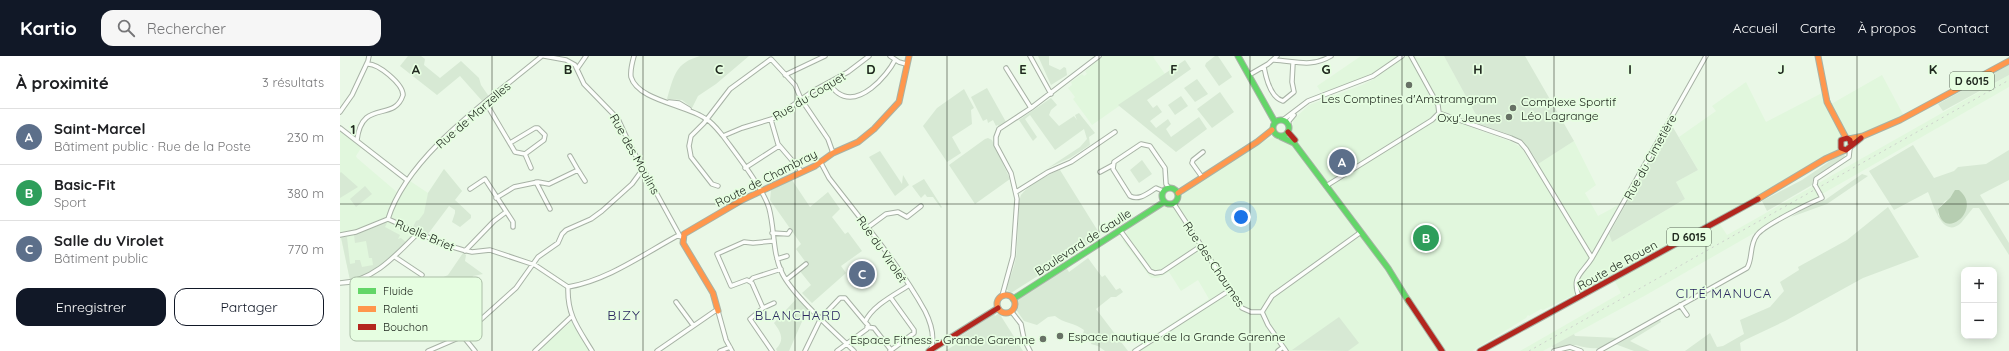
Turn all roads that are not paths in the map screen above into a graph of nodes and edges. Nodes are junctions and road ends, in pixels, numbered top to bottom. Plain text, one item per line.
1 (369, 56) edge
2 (543, 56) edge
3 (586, 56) edge
4 (634, 56) edge
5 (825, 56) edge
6 (869, 56) edge
7 (890, 56) edge
8 (909, 56) edge
9 (1030, 56) edge
10 (1099, 56) edge
11 (1238, 56) edge
12 (1277, 56) edge
13 (1331, 56) edge
14 (1402, 56) edge
15 (1411, 56) edge
16 (1706, 56) edge
17 (1818, 56) edge
18 (895, 60) junction
19 (1274, 60) junction
20 (2009, 61) edge
21 (1293, 63) junction
22 (367, 64) junction
23 (906, 64) junction
24 (1264, 67) junction
25 (1006, 68) dead end
26 (577, 69) junction
27 (785, 75) junction
28 (1249, 75) junction
29 (829, 84) junction
30 (1051, 94) junction
31 (1261, 95) junction
32 (801, 99) junction
33 (486, 103) junction
34 (1304, 104) junction
35 (1032, 108) junction
36 (340, 112) edge
37 (1439, 113) junction
38 (706, 119) junction
39 (772, 120) junction
40 (1282, 120) junction
41 (1275, 122) junction
42 (1836, 123) junction
43 (1288, 125) junction
44 (340, 128) edge
45 (1272, 130) junction
46 (1115, 132) dead end
47 (1288, 132) junction
48 (723, 136) junction
49 (1279, 136) junction
50 (1863, 136) junction
51 (1847, 139) junction
52 (357, 140) junction
53 (1257, 142) junction
54 (510, 143) junction
55 (1840, 143) junction
56 (779, 146) junction
57 (1849, 148) junction
58 (1203, 152) dead end
59 (833, 153) junction
60 (525, 154) junction
61 (570, 156) dead end
62 (1825, 159) junction
63 (821, 163) junction
64 (1113, 166) junction
65 (531, 168) dead end
66 (744, 168) junction
67 (643, 169) junction
68 (578, 170) junction
69 (802, 172) junction
70 (1100, 172) dead end
71 (1202, 178) junction
72 (407, 180) junction
73 (585, 181) dead end
74 (536, 182) junction
75 (1327, 185) junction
76 (718, 186) dead end
77 (1169, 188) junction
78 (470, 189) dead end
79 (761, 191) junction
80 (1163, 191) junction
81 (1016, 192) junction
82 (1178, 193) junction
83 (496, 198) junction
84 (1164, 202) junction
85 (1174, 204) junction
86 (921, 206) dead end
87 (550, 209) dead end
88 (506, 212) junction
89 (388, 219) junction
90 (513, 227) dead end
91 (867, 228) junction
92 (1120, 230) junction
93 (790, 231) dead end
94 (419, 232) junction
95 (1361, 232) junction
96 (772, 233) junction
97 (340, 235) edge
98 (682, 236) junction
99 (773, 241) junction
100 (1201, 246) junction
101 (465, 251) junction
102 (787, 256) dead end
103 (394, 257) junction
104 (1592, 258) junction
105 (777, 259) junction
106 (532, 264) junction
107 (806, 264) dead end
108 (780, 269) junction
109 (422, 275) dead end
110 (367, 277) edge
111 (786, 280) junction
112 (750, 281) junction
113 (350, 282) edge
114 (340, 284) edge
115 (908, 286) junction
116 (568, 287) junction
117 (1230, 290) junction
118 (1002, 296) junction
119 (1579, 297) junction
120 (891, 298) junction
121 (1013, 299) junction
122 (676, 302) dead end
123 (774, 303) dead end
124 (1680, 305) junction
125 (763, 308) junction
126 (998, 308) junction
127 (718, 311) junction
128 (1011, 311) junction
129 (1262, 312) junction
130 (1687, 315) dead end
131 (571, 317) junction
132 (482, 318) edge
133 (821, 318) junction
134 (865, 322) junction
135 (693, 325) junction
136 (867, 327) junction
137 (959, 333) junction
138 (934, 339) junction
139 (449, 341) edge
140 (467, 341) edge
141 (942, 343) junction
142 (847, 344) junction
143 (730, 347) junction
144 (1284, 349) edge
145 (891, 350) edge
146 (428, 351) edge
147 (475, 351) edge
148 (535, 351) edge
149 (592, 351) edge
150 (657, 351) edge
151 (720, 351) edge
152 (732, 351) edge
153 (772, 351) edge
154 (805, 351) edge
155 (837, 351) edge
156 (854, 351) edge
157 (931, 351) edge
158 (1030, 351) edge
159 (1134, 351) edge
160 (1278, 351) edge
161 (1442, 351) edge
162 (1480, 351) edge
163 (1554, 351) edge
164 (1581, 351) edge
165 (1599, 351) edge

1 - 22 street
2 - 26 street
2 - 33 street, Rue de Marzelles
3 - 26 street
4 - 38 street
5 - 27 street
6 - 29 street, Rue du Coquet
7 - 18 street
8 - 23 main road, Route de Chambray
9 - 30 street
10 - 30 street
11 - 28 main road
12 - 19 street
13 - 21 street
14 - 34 street
15 - 37 street
16 - 104 street, Rue du Cimetière
17 - 42 main road
18 - 23 street
18 - 29 street
19 - 21 street
19 - 24 street
20 - 50 main road, Route de Rouen / D 6015
21 - 24 street
22 - 36 street
22 - 52 street
23 - 59 main road, Route de Chambray
24 - 28 street
25 - 35 street
26 - 67 street, Rue des Moulins
27 - 32 street
27 - 38 street
28 - 31 main road
29 - 32 street, Rue du Coquet
30 - 35 street
31 - 40 main road
31 - 41 main road
32 - 39 street, Rue du Coquet
32 - 59 street
33 - 54 street
33 - 72 street, Rue de Marzelles
34 - 40 street
34 - 43 street
35 - 81 street
37 - 75 street
37 - 104 street
38 - 48 street
38 - 76 street
39 - 48 street, Rue du Coquet
39 - 56 street
40 - 41 main road
40 - 43 main road
41 - 45 main road
42 - 51 main road
42 - 55 main road
43 - 47 main road
44 - 52 street
45 - 49 main road
45 - 53 main road
46 - 81 street
47 - 49 main road
47 - 75 main road
48 - 66 street
49 - 53 main road
49 - 75 main road
50 - 51 main road, Route de Rouen / D 6015
50 - 57 main road, Route de Rouen / D 6015
51 - 55 main road, Route de Rouen
51 - 57 main road
52 - 72 street
53 - 71 main road
54 - 60 street
54 - 60 street
55 - 57 main road
55 - 62 main road, Route de Rouen / D 6015
56 - 66 street
56 - 69 street
57 - 62 main road, Route de Rouen / D 6015
57 - 124 street, bridge
58 - 71 street
59 - 63 main road, Route de Chambray
60 - 65 street
61 - 68 street
62 - 119 main road, Route de Rouen / D 6015
63 - 69 main road, Route de Chambray
63 - 91 street, Rue du Virolet
64 - 70 street
64 - 77 street
64 - 80 street
66 - 79 street
67 - 98 street, Rue des Moulins
67 - 106 street
68 - 73 street
68 - 74 street
69 - 79 main road, Route de Chambray
71 - 82 main road
72 - 89 street, Rue de Marzelles
74 - 83 street
74 - 87 street
75 - 95 main road
77 - 80 main road
77 - 82 main road
78 - 83 street
79 - 96 street
79 - 98 main road, Route de Chambray
80 - 84 main road
81 - 118 street
82 - 85 main road
83 - 88 street
84 - 85 main road
84 - 92 main road, Boulevard de Gaulle
85 - 100 street, Rue des Chaumes
86 - 91 street
88 - 90 street
88 - 101 street
89 - 94 street, Ruelle Briet
89 - 97 street
91 - 115 street, Rue du Virolet
92 - 100 street
92 - 121 main road, Boulevard de Gaulle
93 - 96 street
94 - 101 street, Ruelle Briet
94 - 103 street
95 - 129 street
95 - 161 main road
96 - 99 street
98 - 116 street
98 - 127 main road
99 - 105 street
99 - 112 street
100 - 117 street, Rue des Chaumes
101 - 106 street, Ruelle Briet
102 - 105 street
103 - 109 street
103 - 110 street
104 - 119 street, Rue du Cimetière
105 - 108 street
106 - 116 street, Ruelle Briet
106 - 132 street
107 - 111 street
108 - 111 street
108 - 112 street
111 - 133 street
112 - 125 street
113 - 114 street
115 - 120 street
115 - 138 street, Rue du Virolet
116 - 131 street
117 - 129 street, Rue des Chaumes
117 - 159 street
118 - 121 main road
118 - 126 main road
119 - 162 main road, Route de Rouen / D 6015
120 - 134 street
120 - 145 street
121 - 128 main road
122 - 135 street
123 - 125 street
124 - 130 street
124 - 165 street
125 - 153 street
126 - 128 main road
126 - 137 main road
127 - 135 street
127 - 143 street
128 - 158 street
129 - 144 street
131 - 148 street
131 - 149 street
133 - 134 street
133 - 142 street
133 - 154 street
134 - 136 street
135 - 150 street
136 - 142 street
136 - 145 street
137 - 141 main road
137 - 157 main road
138 - 141 street
138 - 157 street
139 - 146 street
140 - 147 street
141 - 157 main road
142 - 155 street
142 - 156 street
143 - 151 street
143 - 152 street
144 - 160 street
163 - 164 street

